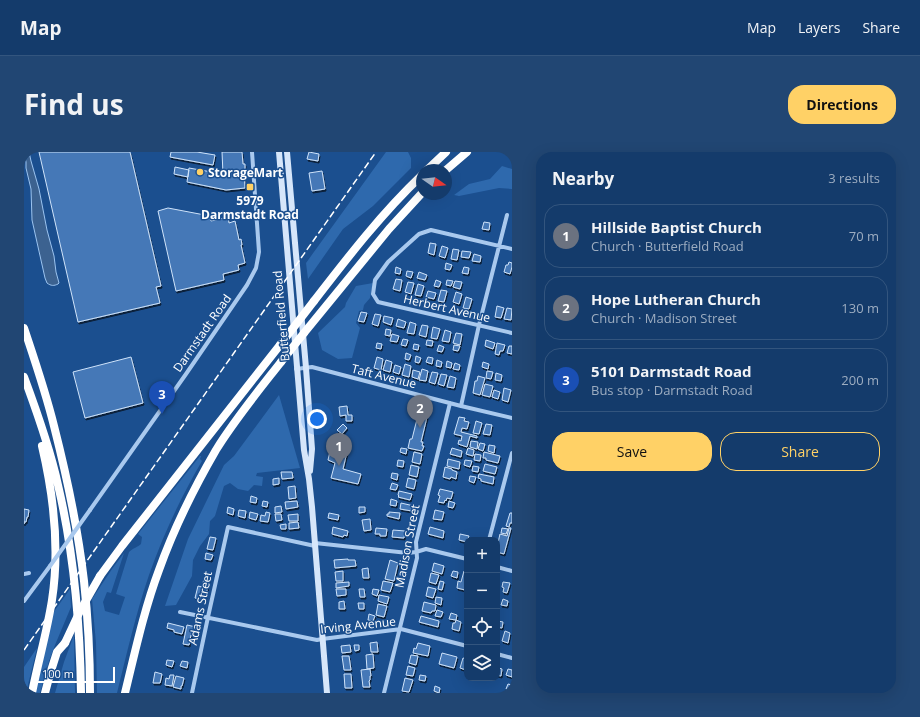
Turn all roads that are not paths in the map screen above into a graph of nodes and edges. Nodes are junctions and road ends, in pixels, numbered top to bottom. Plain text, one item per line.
1 (252, 152) edge
2 (279, 152) edge
3 (287, 152) edge
4 (446, 152) edge
5 (466, 152) edge
6 (433, 164) edge
7 (452, 165) edge
8 (416, 181) edge
9 (416, 200) edge
10 (507, 215) dead end
11 (500, 246) junction
12 (512, 249) edge
13 (480, 325) junction
14 (24, 328) edge
15 (512, 334) edge
16 (296, 368) junction
17 (306, 368) junction
18 (24, 377) edge
19 (450, 403) junction
20 (461, 406) junction
21 (37, 413) junction
22 (512, 418) edge
23 (512, 453) edge
24 (309, 479) junction
25 (491, 537) edge
26 (315, 544) junction
27 (416, 552) junction
28 (464, 558) edge
29 (500, 568) edge
30 (512, 571) edge
31 (24, 602) edge
32 (180, 612) dead end
33 (208, 617) junction
34 (400, 630) junction
35 (322, 639) junction
36 (65, 643) junction
37 (464, 645) edge
38 (500, 655) edge
39 (512, 658) edge
40 (32, 693) edge
41 (45, 693) edge
42 (50, 693) edge
43 (81, 693) edge
44 (90, 693) edge
45 (125, 693) edge
46 (192, 693) edge
47 (327, 693) edge
48 (384, 693) edge

1 - 31 street, Darmstadt Road, bridge
2 - 16 main road, Butterfield Road
3 - 17 main road, Butterfield Road
4 - 6 highway
5 - 7 highway
8 - 36 highway, bridge
9 - 45 highway, bridge
10 - 11 street
11 - 12 street
11 - 13 street
11 - 13 street, Herbert Avenue
13 - 15 street, Herbert Avenue
13 - 20 street
14 - 44 highway
16 - 17 street, Taft Avenue
16 - 24 main road, Butterfield Road
17 - 19 street, Taft Avenue
17 - 24 main road, Butterfield Road
18 - 21 highway
19 - 20 street, Taft Avenue
19 - 27 street, Madison Street
20 - 22 street, Taft Avenue
21 - 40 highway
21 - 43 highway
23 - 25 street
24 - 26 main road, Butterfield Road
26 - 27 street
26 - 33 street, Adams Street
26 - 35 main road, Butterfield Road
27 - 28 street
27 - 34 street, Madison Street
29 - 30 street
32 - 33 street, Irving Avenue
33 - 35 street, Irving Avenue
33 - 46 street, Adams Street
34 - 35 street, Irving Avenue
34 - 37 street, Irving Avenue
34 - 48 street, Madison Street
35 - 47 main road, Butterfield Road
36 - 41 highway
36 - 42 highway
38 - 39 street

